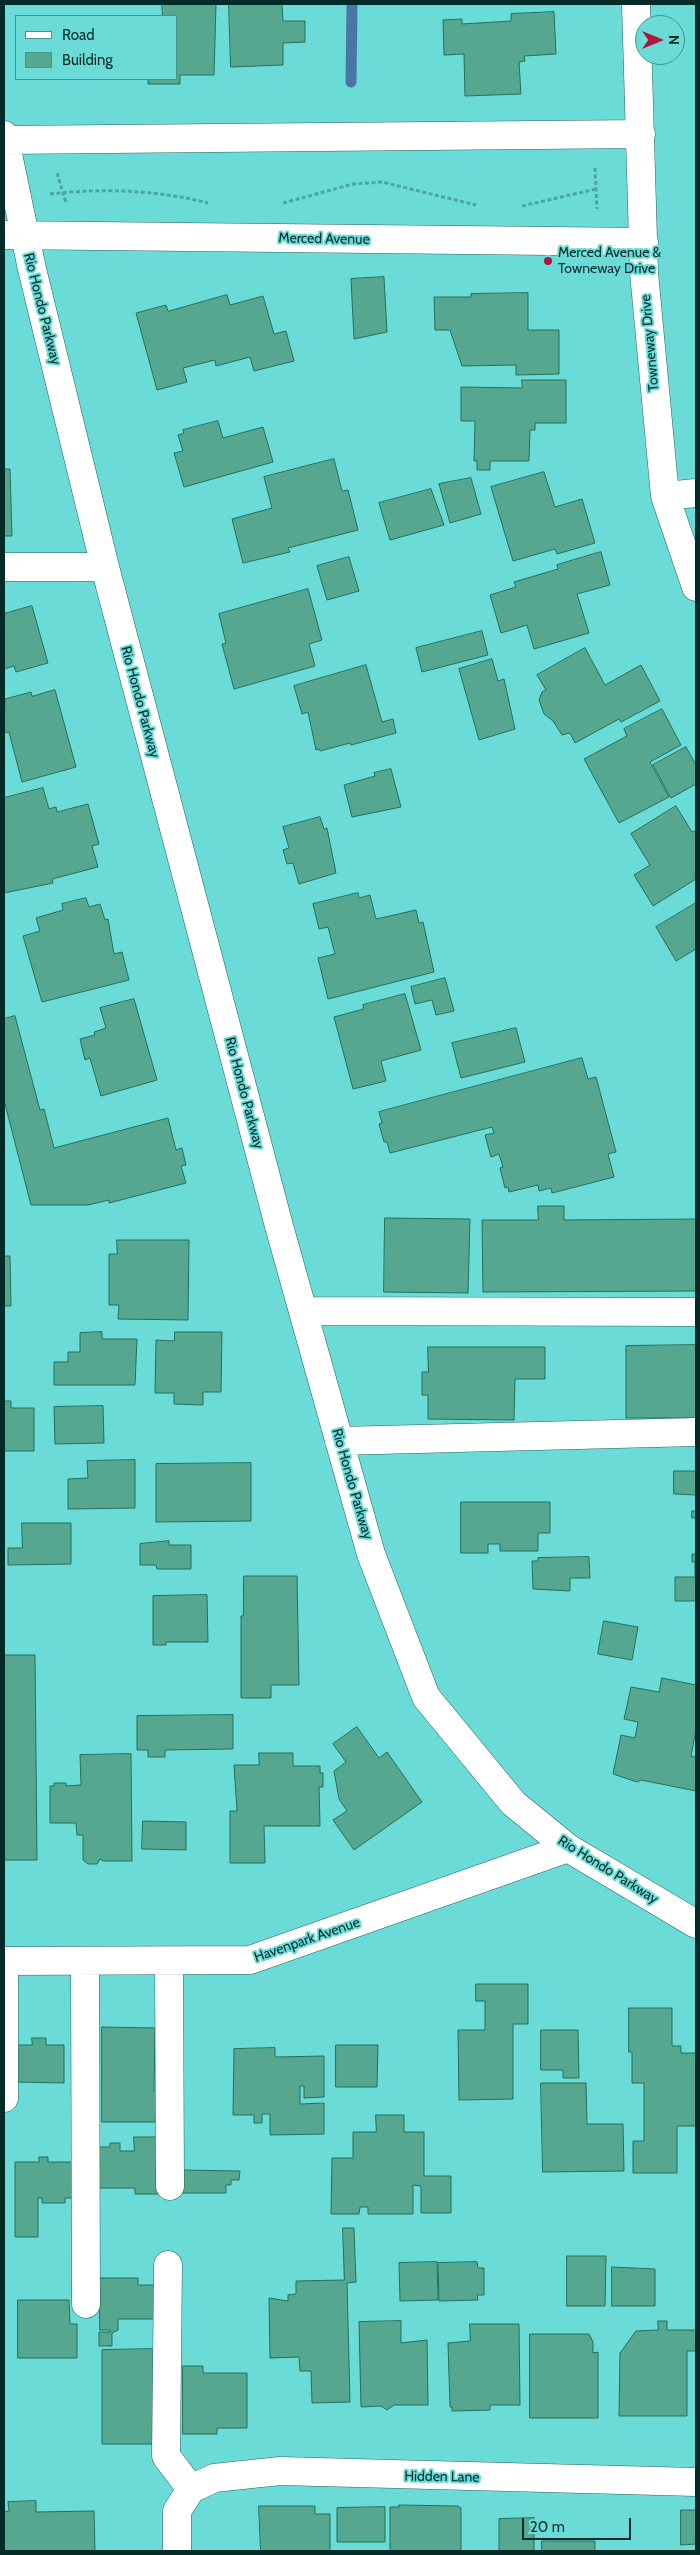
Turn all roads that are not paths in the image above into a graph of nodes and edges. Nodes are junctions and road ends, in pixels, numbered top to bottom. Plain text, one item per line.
1 (636, 4) edge
2 (641, 134) junction
3 (4, 138) edge
4 (14, 235) edge
5 (644, 242) junction
6 (696, 494) edge
7 (665, 496) junction
8 (4, 567) edge
9 (105, 567) junction
10 (696, 587) edge
11 (304, 1311) junction
12 (696, 1312) edge
13 (696, 1432) edge
14 (339, 1441) junction
15 (568, 1848) junction
16 (696, 1924) edge
17 (4, 1961) edge
18 (85, 1961) junction
19 (169, 1961) junction
20 (4, 2098) edge
21 (170, 2186) dead end
22 (168, 2265) dead end
23 (86, 2304) dead end
24 (696, 2482) edge
25 (191, 2489) junction
26 (177, 2551) edge

1 - 2 street, Towneway Drive
2 - 3 street
2 - 5 street, Towneway Drive
3 - 4 street, Rio Hondo Parkway
4 - 5 street, Merced Avenue
4 - 9 street, Rio Hondo Parkway
5 - 7 street, Towneway Drive
6 - 7 street
7 - 10 street, Towneway Drive
8 - 9 street
9 - 11 street, Rio Hondo Parkway
11 - 12 street
11 - 14 street, Rio Hondo Parkway
13 - 14 street
14 - 15 street, Rio Hondo Parkway
15 - 16 street, Rio Hondo Parkway
15 - 19 street, Havenpark Avenue
17 - 18 street, Havenpark Avenue
17 - 20 street
18 - 19 street, Havenpark Avenue
18 - 23 street
19 - 21 street
22 - 25 street
24 - 25 street, Hidden Lane
25 - 26 street

